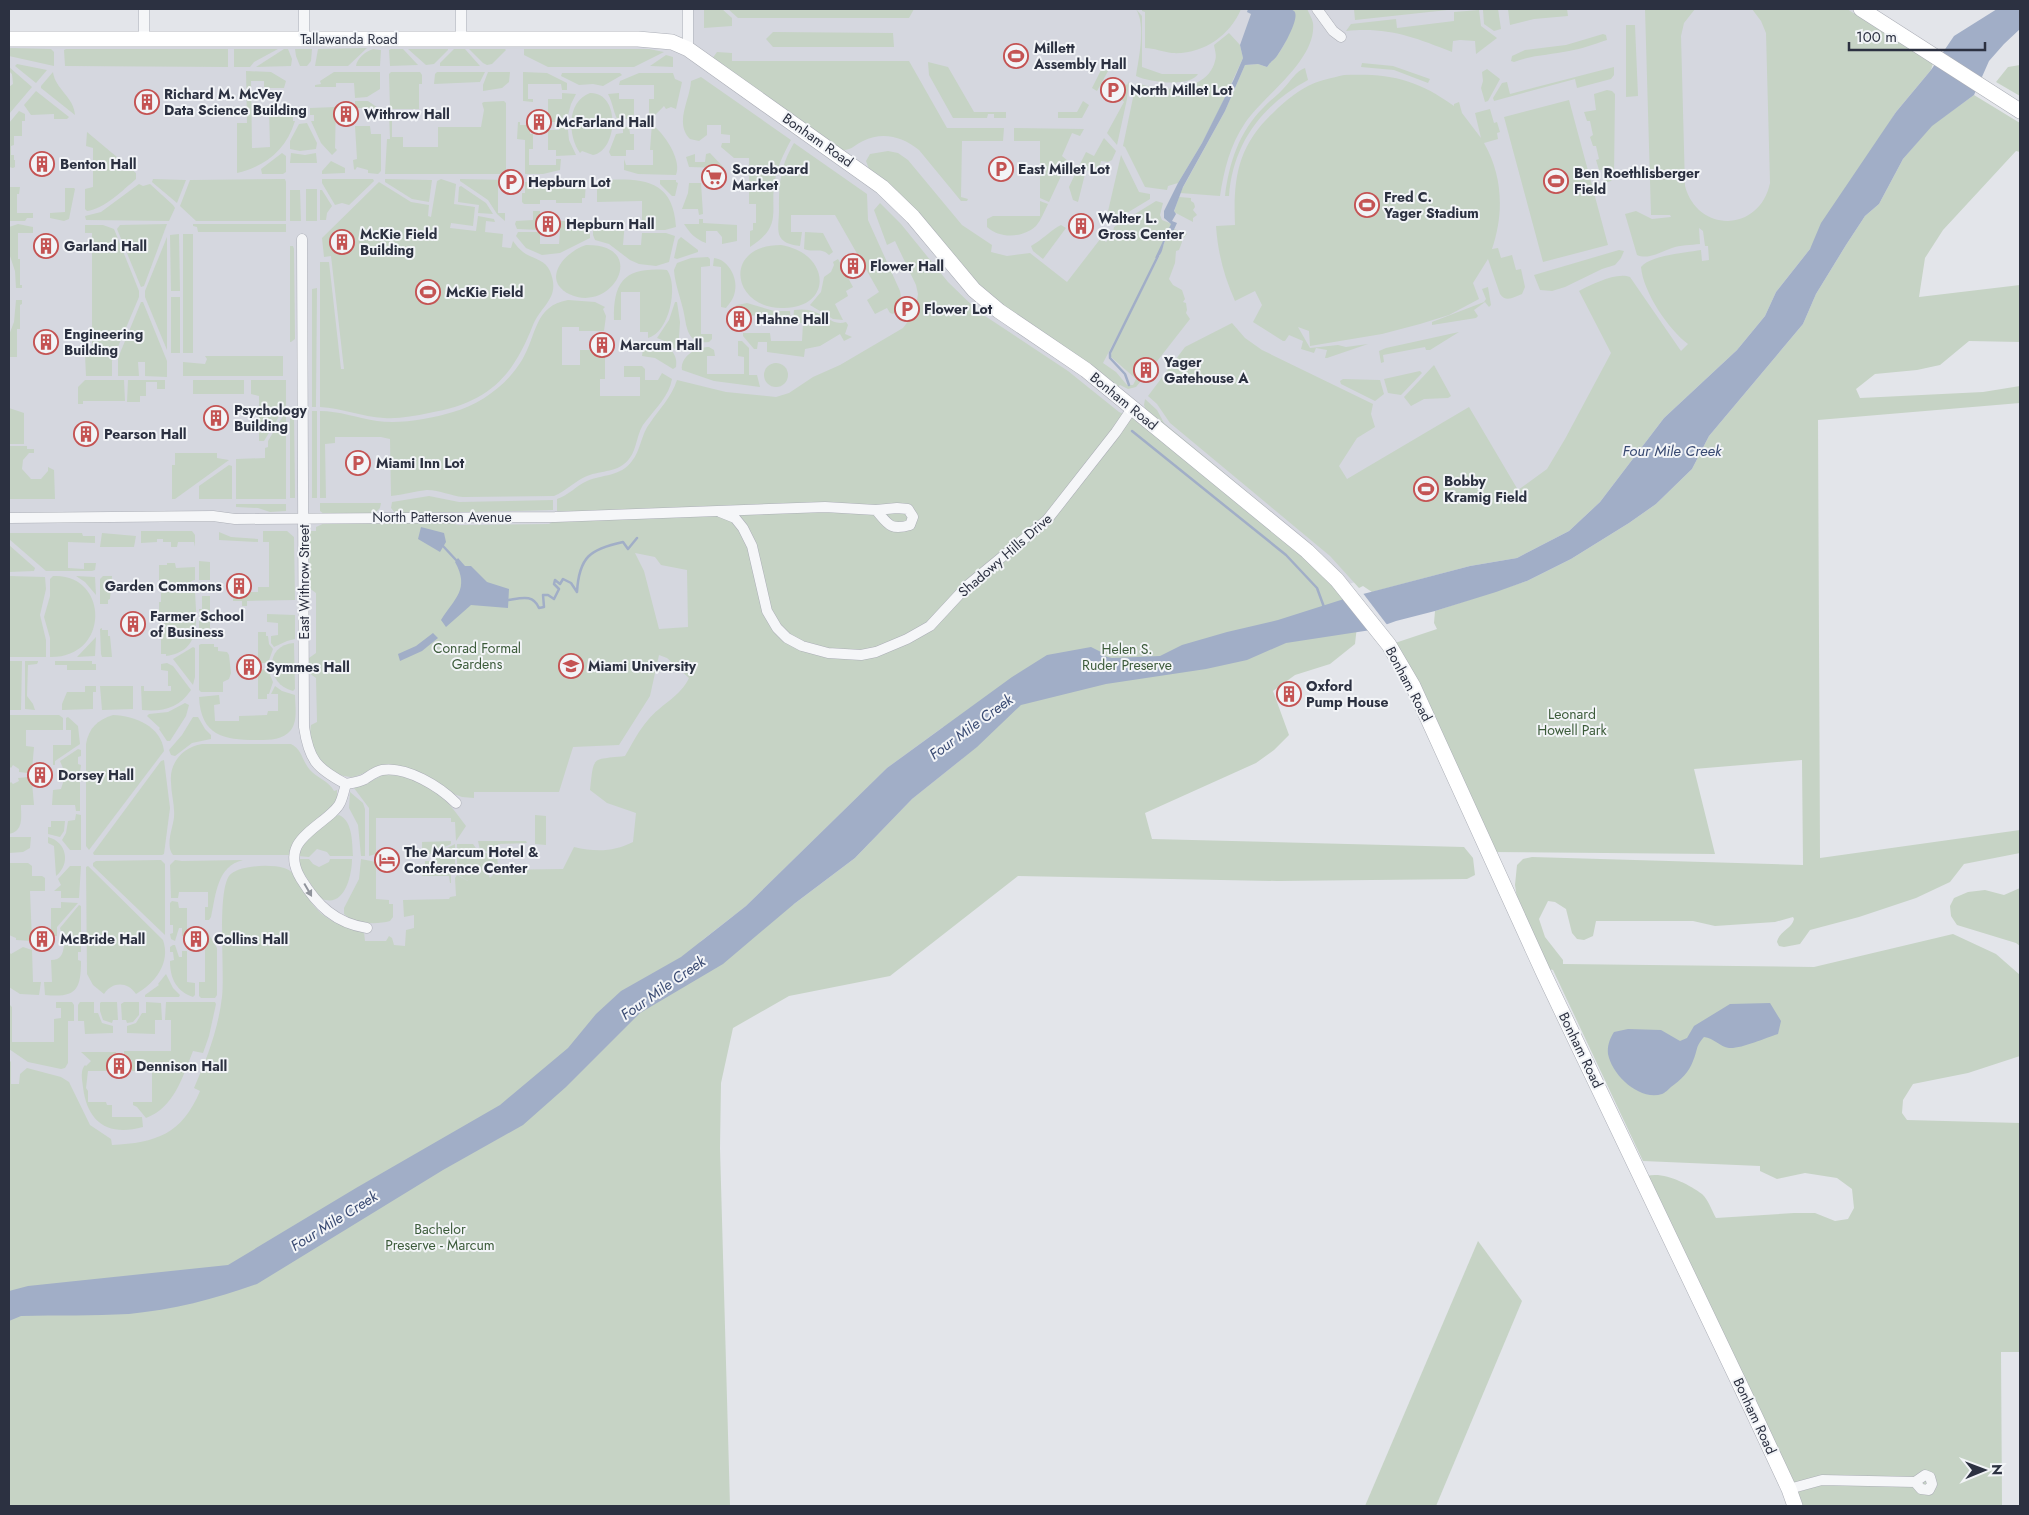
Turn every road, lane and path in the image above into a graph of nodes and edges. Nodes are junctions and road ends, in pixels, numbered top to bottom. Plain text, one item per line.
1 (144, 9) edge
2 (304, 9) edge
3 (461, 9) edge
4 (688, 9) edge
5 (1317, 9) edge
6 (1860, 9) edge
7 (1341, 37) dead end
8 (9, 39) edge
9 (144, 39) junction
10 (304, 39) junction
11 (461, 39) junction
12 (688, 49) junction
13 (2020, 111) edge
14 (302, 239) dead end
15 (1132, 407) junction
16 (876, 510) dead end
17 (719, 511) junction
18 (9, 518) edge
19 (303, 518) junction
20 (346, 784) junction
21 (456, 803) dead end
22 (367, 928) dead end
23 (1915, 1482) dead end
24 (1789, 1489) junction
25 (1795, 1506) edge

1 - 9 street
2 - 10 street
3 - 11 street
4 - 12 street
5 - 7 street
6 - 13 street
8 - 9 street, Tallawanda Road
9 - 10 street, Tallawanda Road
10 - 11 street, Tallawanda Road
11 - 12 street, Tallawanda Road
12 - 15 street, Bonham Road
14 - 19 street, East Withrow Street
15 - 17 street, Shadowy Hills Drive
15 - 24 street, Bonham Road
16 - 17 street, North Patterson Avenue
17 - 19 street, North Patterson Avenue
18 - 19 street, North Patterson Avenue
19 - 20 street, East Withrow Street
20 - 21 street
20 -> 22 street
23 - 24 street
24 - 25 street, Bonham Road

